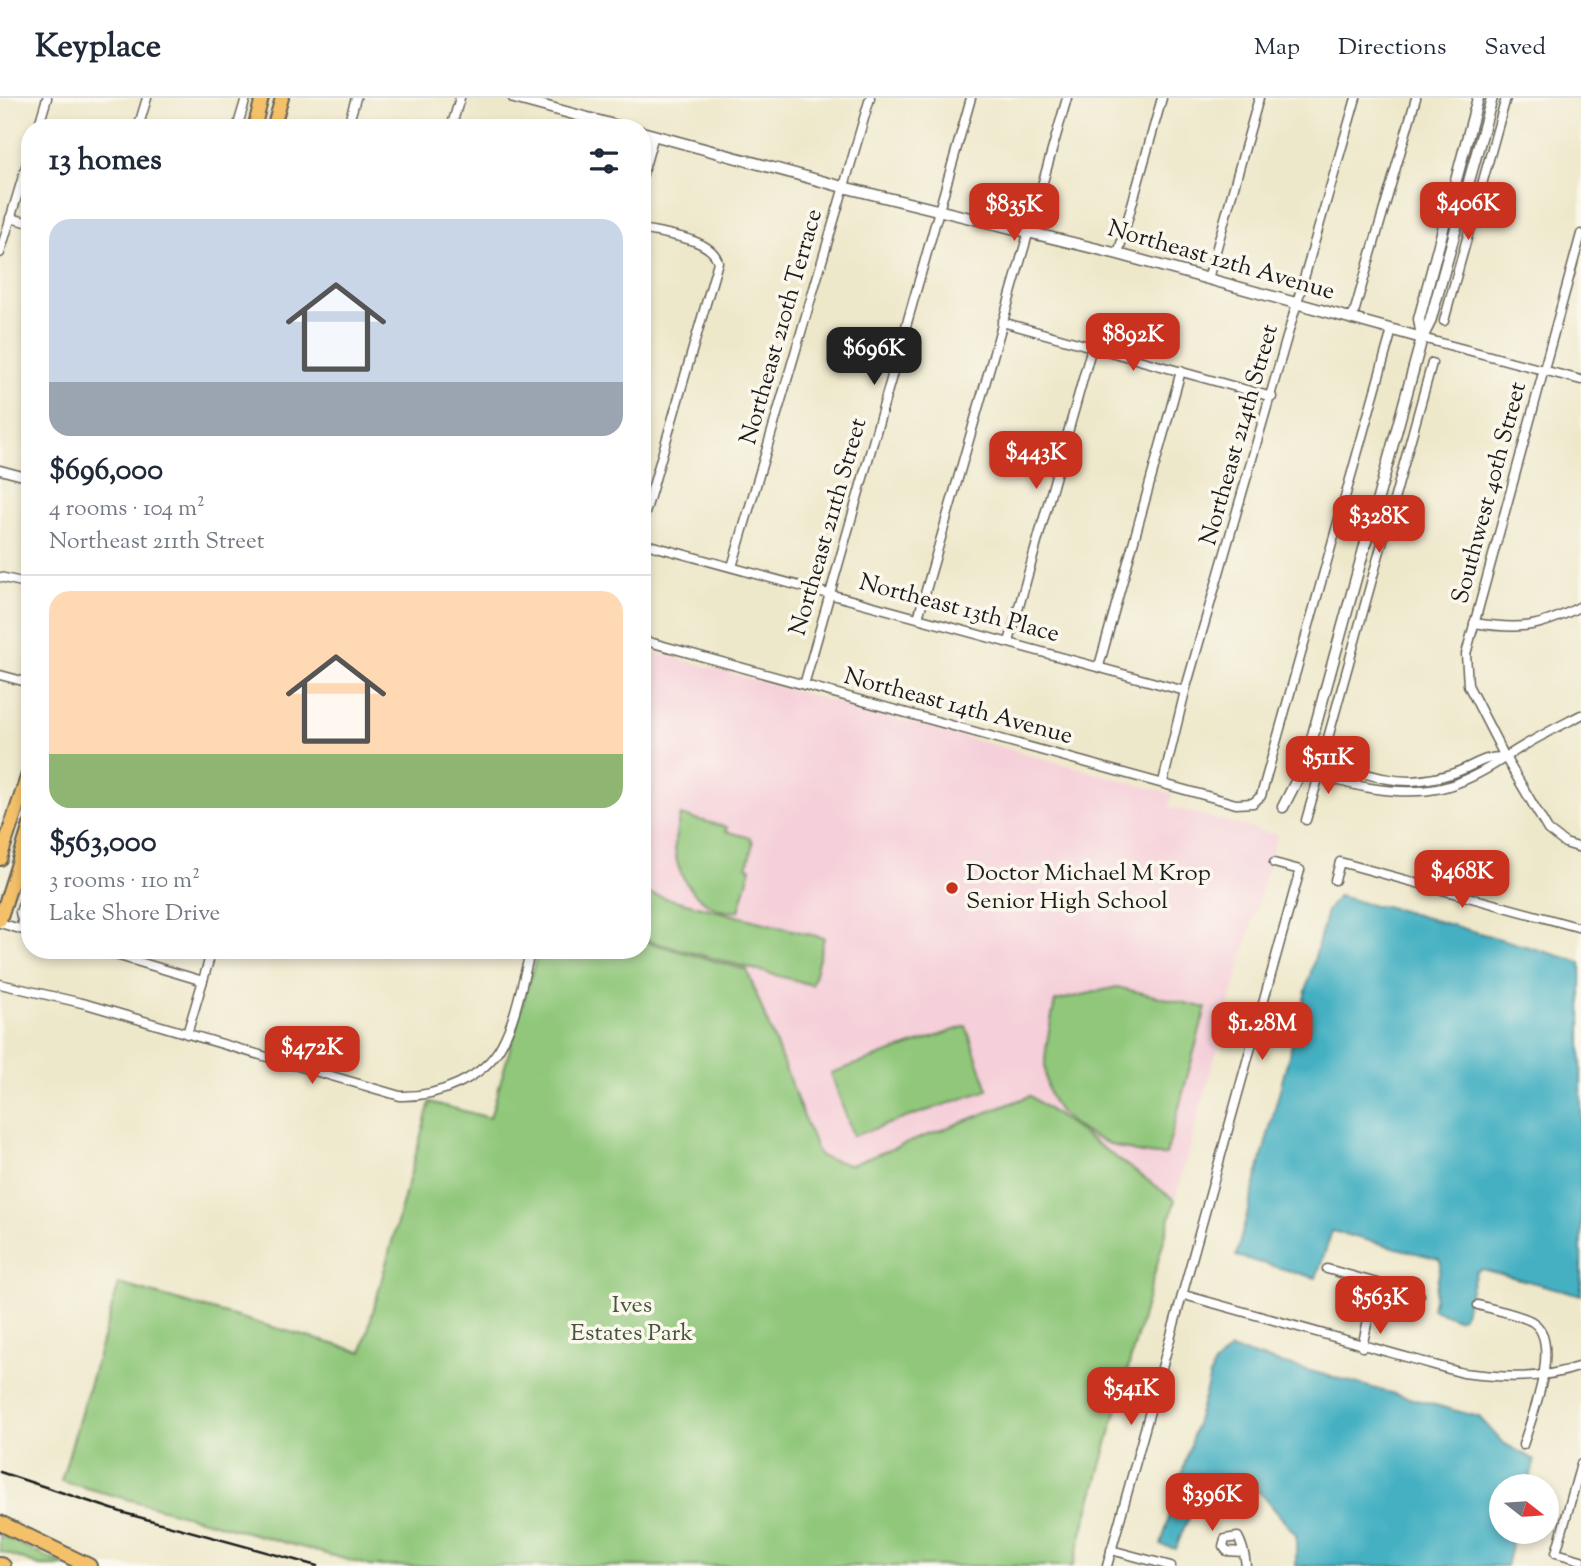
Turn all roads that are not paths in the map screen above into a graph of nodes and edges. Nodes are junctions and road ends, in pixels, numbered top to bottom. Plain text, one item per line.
1 (47, 98) edge
2 (147, 98) edge
3 (246, 98) edge
4 (262, 98) edge
5 (282, 98) edge
6 (356, 98) edge
7 (460, 98) edge
8 (514, 98) edge
9 (870, 98) edge
10 (971, 98) edge
11 (1067, 98) edge
12 (1162, 98) edge
13 (1259, 98) edge
14 (1356, 98) edge
15 (1416, 98) edge
16 (1478, 98) edge
17 (1487, 98) edge
18 (1492, 98) edge
19 (1506, 98) edge
20 (41, 119) edge
21 (141, 119) edge
22 (240, 119) edge
23 (256, 119) edge
24 (276, 119) edge
25 (350, 119) edge
26 (454, 119) edge
27 (592, 119) edge
28 (1483, 132) junction
29 (651, 134) edge
30 (654, 135) junction
31 (651, 146) edge
32 (21, 182) edge
33 (843, 187) junction
34 (940, 208) junction
35 (10, 218) junction
36 (21, 221) edge
37 (651, 231) edge
38 (1029, 231) junction
39 (1581, 234) edge
40 (0, 253) edge
41 (1118, 254) junction
42 (1208, 279) junction
43 (1298, 304) junction
44 (1352, 320) junction
45 (1444, 321) dead end
46 (1002, 322) junction
47 (1392, 330) junction
48 (1422, 338) junction
49 (1092, 347) junction
50 (1432, 363) dead end
51 (1543, 370) junction
52 (1181, 371) junction
53 (1581, 380) edge
54 (1272, 397) junction
55 (0, 470) edge
56 (21, 476) edge
57 (651, 493) edge
58 (651, 545) edge
59 (732, 567) junction
60 (0, 576) edge
61 (21, 582) edge
62 (830, 595) junction
63 (1581, 606) edge
64 (918, 618) junction
65 (1474, 623) junction
66 (651, 642) edge
67 (1009, 642) junction
68 (1099, 666) junction
69 (0, 675) edge
70 (21, 681) edge
71 (804, 685) junction
72 (1185, 691) junction
73 (1581, 715) edge
74 (1328, 738) dead end
75 (1505, 757) junction
76 (1322, 763) junction
77 (1305, 764) junction
78 (1319, 775) junction
79 (1163, 782) junction
80 (21, 795) edge
81 (1283, 807) dead end
82 (1306, 820) dead end
83 (1581, 848) edge
84 (21, 852) edge
85 (0, 857) edge
86 (18, 861) junction
87 (1274, 863) dead end
88 (1335, 880) dead end
89 (0, 921) edge
90 (1581, 928) edge
91 (21, 929) edge
92 (134, 959) edge
93 (209, 959) edge
94 (528, 959) edge
95 (203, 981) junction
96 (0, 984) edge
97 (187, 1034) junction
98 (1327, 1269) dead end
99 (1376, 1283) junction
100 (1420, 1294) dead end
101 (1184, 1295) junction
102 (1478, 1305) dead end
103 (1362, 1347) junction
104 (1581, 1366) edge
105 (1543, 1376) junction
106 (1523, 1446) dead end
107 (1581, 1464) edge
108 (0, 1523) edge
109 (1111, 1550) junction
110 (1244, 1552) dead end
111 (1581, 1560) edge
112 (89, 1566) edge
113 (1107, 1566) edge
114 (1171, 1566) edge
115 (1246, 1566) edge

1 - 20 street
2 - 21 street
3 - 22 street
4 - 23 main road
5 - 24 main road
6 - 25 street
7 - 26 street
8 - 27 street
9 - 33 street, Northeast 210th Terrace
10 - 34 street, Northeast 211th Street
11 - 38 street
12 - 41 street
13 - 42 street
14 - 43 street, Northeast 214th Street
15 - 44 street
16 - 48 street
17 - 28 street
18 - 28 street
19 - 45 street
28 - 48 street
29 - 30 street, Northeast 12th Avenue
30 - 31 street
30 - 33 street, Northeast 12th Avenue
32 - 35 street
33 - 34 street, Northeast 12th Avenue
33 - 59 street, Northeast 210th Terrace
34 - 38 street, Northeast 12th Avenue
34 - 62 street, Northeast 211th Street
35 - 36 street
35 - 40 street
37 - 57 street
38 - 41 street, Northeast 12th Avenue
38 - 46 street
39 - 51 street, Southwest 40th Street
41 - 42 street, Northeast 12th Avenue
42 - 43 street, Northeast 12th Avenue
43 - 44 street, Northeast 12th Avenue
43 - 54 street, Northeast 214th Street
44 - 47 street, Northeast 12th Avenue
46 - 49 street
46 - 64 street
47 - 48 street, Northeast 12th Avenue
47 - 79 street, Northeast 14th Avenue
48 - 51 street
48 - 77 street
49 - 52 street
49 - 67 street
50 - 74 street
51 - 53 street
51 - 65 street, Southwest 40th Street
52 - 54 street
52 - 68 street
54 - 72 street, Northeast 214th Street
55 - 56 street
58 - 59 street, Northeast 13th Place
59 - 62 street, Northeast 13th Place
60 - 61 street
62 - 64 street, Northeast 13th Place
62 - 71 street, Northeast 211th Street
63 - 65 street
64 - 67 street, Northeast 13th Place
65 - 75 street, Southwest 40th Street
66 - 71 street, Northeast 14th Avenue
67 - 68 street, Northeast 13th Place
68 - 72 street, Northeast 13th Place
69 - 70 street
71 - 79 street, Northeast 14th Avenue
72 - 79 street, Northeast 214th Street
73 - 75 street
75 - 76 street
75 - 78 street
75 - 83 street, Southwest 40th Street
76 - 77 street
76 - 78 street
77 - 78 street
77 - 81 street
78 - 82 street
80 - 85 main road
84 - 86 main road
85 - 86 street
86 - 89 main road
87 - 101 street
88 - 90 street
89 - 91 street
92 - 95 street
93 - 95 street
94 - 97 street
95 - 97 street
96 - 97 street
98 - 99 street
99 - 100 street
99 - 103 street
101 - 103 street
101 - 109 street
102 - 105 street
103 - 105 street
104 - 105 street
105 - 106 street
107 - 111 street
108 - 112 highway
109 - 113 street
109 - 114 street
110 - 115 street

